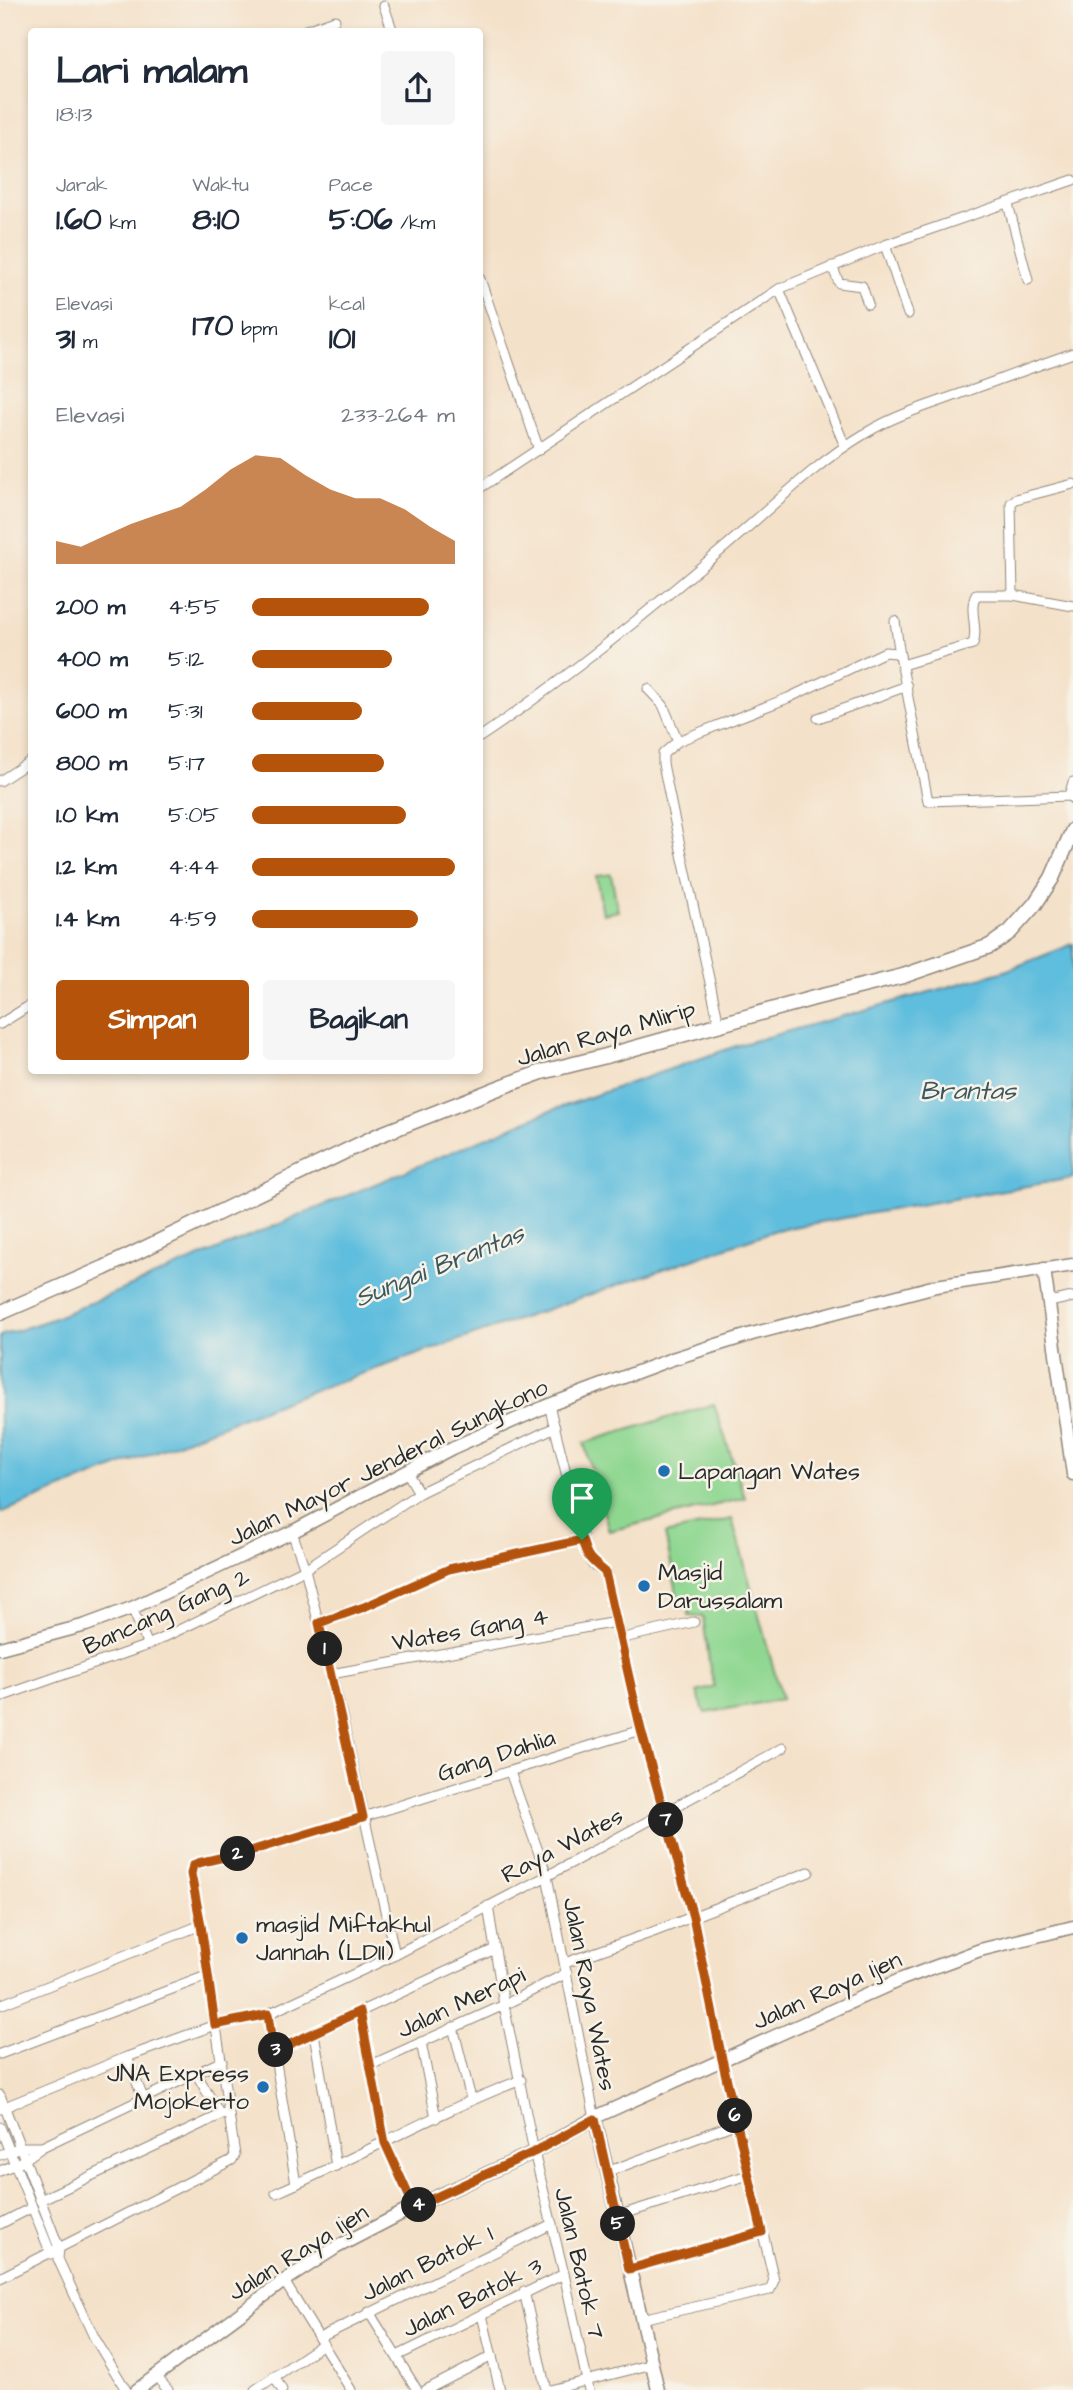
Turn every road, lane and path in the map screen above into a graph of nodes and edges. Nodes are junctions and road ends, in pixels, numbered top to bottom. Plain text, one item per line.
1 (384, 6) dead end
2 (335, 20) dead end
3 (312, 28) edge
4 (392, 28) edge
5 (1073, 180) edge
6 (1008, 204) junction
7 (885, 246) junction
8 (832, 267) junction
9 (1028, 280) dead end
10 (483, 288) edge
11 (779, 289) junction
12 (868, 304) dead end
13 (908, 313) dead end
14 (1073, 353) edge
15 (845, 446) junction
16 (540, 450) junction
17 (1073, 484) edge
18 (483, 486) edge
19 (1013, 595) junction
20 (1073, 606) edge
21 (895, 621) dead end
22 (901, 660) junction
23 (907, 686) junction
24 (648, 689) dead end
25 (818, 718) dead end
26 (483, 735) edge
27 (678, 741) junction
28 (28, 763) edge
29 (0, 781) edge
30 (1073, 782) edge
31 (1071, 798) edge
32 (1073, 830) edge
33 (28, 1006) edge
34 (0, 1024) edge
35 (719, 1024) junction
36 (1073, 1265) edge
37 (1044, 1269) junction
38 (1073, 1297) edge
39 (1049, 1302) junction
40 (0, 1313) edge
41 (549, 1405) junction
42 (1069, 1418) edge
43 (555, 1427) junction
44 (407, 1472) junction
45 (1073, 1474) edge
46 (419, 1493) junction
47 (292, 1532) junction
48 (582, 1540) junction
49 (305, 1569) junction
50 (132, 1608) junction
51 (616, 1622) junction
52 (694, 1622) dead end
53 (319, 1623) junction
54 (619, 1639) junction
55 (148, 1645) junction
56 (0, 1648) edge
57 (331, 1674) junction
58 (0, 1697) edge
59 (641, 1730) junction
60 (783, 1748) dead end
61 (510, 1772) junction
62 (664, 1812) junction
63 (363, 1817) junction
64 (809, 1872) dead end
65 (547, 1876) junction
66 (488, 1906) junction
67 (693, 1917) junction
68 (201, 1925) junction
69 (1073, 1927) edge
70 (495, 1949) junction
71 (395, 1955) junction
72 (565, 1962) junction
73 (567, 1973) junction
74 (209, 1975) junction
75 (505, 2004) junction
76 (0, 2005) edge
77 (360, 2011) junction
78 (268, 2014) junction
79 (215, 2025) junction
80 (453, 2027) junction
81 (314, 2033) junction
82 (421, 2042) junction
83 (273, 2052) junction
84 (0, 2054) edge
85 (127, 2057) junction
86 (722, 2059) junction
87 (222, 2061) junction
88 (370, 2065) junction
89 (196, 2073) junction
90 (521, 2080) junction
91 (0, 2095) edge
92 (143, 2098) junction
93 (471, 2099) junction
94 (2, 2108) edge
95 (224, 2113) junction
96 (436, 2118) junction
97 (595, 2119) junction
98 (737, 2123) junction
99 (0, 2127) edge
100 (385, 2143) junction
101 (20, 2147) junction
102 (42, 2147) junction
103 (534, 2152) junction
104 (5, 2153) edge
105 (24, 2160) junction
106 (14, 2164) junction
107 (336, 2166) junction
108 (0, 2171) edge
109 (607, 2172) junction
110 (748, 2175) junction
111 (296, 2184) junction
112 (276, 2193) dead end
113 (40, 2200) junction
114 (414, 2207) junction
115 (31, 2208) junction
116 (617, 2216) junction
117 (0, 2224) edge
118 (552, 2224) junction
119 (762, 2232) junction
120 (59, 2248) junction
121 (49, 2252) junction
122 (58, 2259) junction
123 (629, 2269) junction
124 (564, 2274) junction
125 (0, 2278) edge
126 (284, 2281) junction
127 (524, 2291) junction
128 (369, 2312) junction
129 (482, 2315) junction
130 (641, 2319) junction
131 (321, 2341) junction
132 (397, 2356) junction
133 (492, 2356) junction
134 (653, 2364) junction
135 (155, 2375) junction
136 (274, 2376) junction
137 (588, 2386) edge
138 (126, 2390) edge
139 (137, 2390) edge
140 (167, 2390) edge
141 (256, 2390) edge
142 (282, 2390) edge
143 (351, 2390) edge
144 (417, 2390) edge
145 (426, 2390) edge
146 (500, 2390) edge
147 (548, 2390) edge
148 (658, 2390) edge

1 - 4 street
2 - 3 street
5 - 6 street
6 - 7 street
6 - 9 street
7 - 8 street
7 - 13 street
8 - 11 street
8 - 12 street
10 - 16 street
11 - 15 street
11 - 16 street
14 - 15 street
15 - 26 street
16 - 18 street
17 - 19 street
19 - 20 street
19 - 22 street
21 - 22 street
22 - 23 street
22 - 27 street
23 - 25 street
23 - 31 street
24 - 27 street
27 - 35 street
28 - 29 street
30 - 31 street
32 - 35 main road, Jalan Raya Mlirip
33 - 34 street
35 - 40 main road, Jalan Raya Mlirip
36 - 37 street, Jalan Mayor Jenderal Sungkono
37 - 39 street
37 - 41 street, Jalan Mayor Jenderal Sungkono
38 - 39 street
39 - 42 street
41 - 43 street
41 - 44 street, Jalan Mayor Jenderal Sungkono
42 - 45 street
43 - 46 street, Bancang Gang 2
43 - 48 street
44 - 46 street
44 - 47 street, Jalan Mayor Jenderal Sungkono
46 - 49 street, Bancang Gang 2
47 - 49 street
47 - 50 street, Jalan Mayor Jenderal Sungkono
48 - 51 street
48 - 53 street
49 - 53 street
49 - 55 street, Bancang Gang 2
50 - 55 street
50 - 56 street, Jalan Mayor Jenderal Sungkono
51 - 54 street
51 - 57 street, Wates Gang 4
52 - 54 street
53 - 57 street
54 - 59 street
55 - 58 street, Bancang Gang 2
57 - 63 street
59 - 61 street, Gang Dahlia
59 - 62 street
60 - 62 street, Raya Wates
61 - 63 street, Gang Dahlia
61 - 65 street, Jalan Raya Wates
62 - 65 street, Raya Wates
62 - 67 street
63 - 68 street, Gang Dahlia
63 - 71 street
64 - 67 street
65 - 66 street, Raya Wates
65 - 72 street, Jalan Raya Wates
66 - 70 street, Jalan Batok 7
66 - 71 street, Raya Wates
67 - 72 street
67 - 86 street
68 - 74 street
68 - 76 street
69 - 86 street, Jalan Raya Ijen
70 - 75 street, Jalan Batok 7
70 - 77 street
71 - 78 street, Raya Wates
72 - 73 street, Jalan Raya Wates
73 - 75 street, Jalan Merapi
73 - 97 street, Jalan Raya Wates
74 - 79 street
74 - 84 street
75 - 80 street, Jalan Merapi
75 - 90 street, Jalan Batok 7
77 - 81 street
77 - 88 street
78 - 79 street, Raya Wates
78 - 83 street
79 - 85 street, Raya Wates
79 - 87 street
80 - 82 street, Jalan Merapi
80 - 93 street
81 - 83 street
81 - 107 street
82 - 88 street, Jalan Merapi
82 - 96 street
83 - 111 street
85 - 92 street
85 - 94 street, Raya Wates
86 - 97 street, Jalan Raya Ijen
86 - 98 street
87 - 89 street
87 - 95 street
88 - 100 street
89 - 92 street
89 - 95 street
90 - 93 street
90 - 103 street, Jalan Batok 7
91 - 94 street
92 - 102 street
93 - 96 street
94 - 101 street
95 - 113 street
95 - 120 street
96 - 100 street
97 - 103 street, Jalan Raya Ijen
97 - 109 street
98 - 109 street
98 - 110 street
99 - 104 street
100 - 107 street
100 - 114 street
101 - 102 street
101 - 104 street
101 - 105 street
102 - 105 street
103 - 114 street, Jalan Raya Ijen
103 - 118 street, Jalan Batok 7
104 - 106 street
105 - 106 street
105 - 113 street
106 - 108 street
106 - 115 street
107 - 111 street
109 - 116 street
110 - 116 street
110 - 119 street
111 - 112 street
113 - 120 street
114 - 126 street, Jalan Raya Ijen
115 - 117 street
115 - 121 street
116 - 123 street
118 - 124 street, Jalan Batok 7
118 - 128 street, Jalan Batok 1
119 - 123 street
119 - 130 street
120 - 121 street
120 - 122 street
121 - 122 street
121 - 125 street
122 - 138 street
123 - 130 street
124 - 127 street, Jalan Batok 3
124 - 137 street, Jalan Batok 7
126 - 131 street
126 - 135 street, Jalan Raya Ijen
127 - 129 street, Jalan Batok 3
127 - 147 street
128 - 131 street, Jalan Batok 1
128 - 132 street
129 - 132 street, Jalan Batok 3
129 - 133 street
130 - 134 street
131 - 136 street, Jalan Batok 1
131 - 143 street
132 - 144 street
133 - 145 street
133 - 146 street
134 - 137 street
134 - 148 street
135 - 139 street, Jalan Raya Ijen
135 - 140 street
136 - 141 street, Jalan Batok 1
136 - 142 street
137 - 147 street

